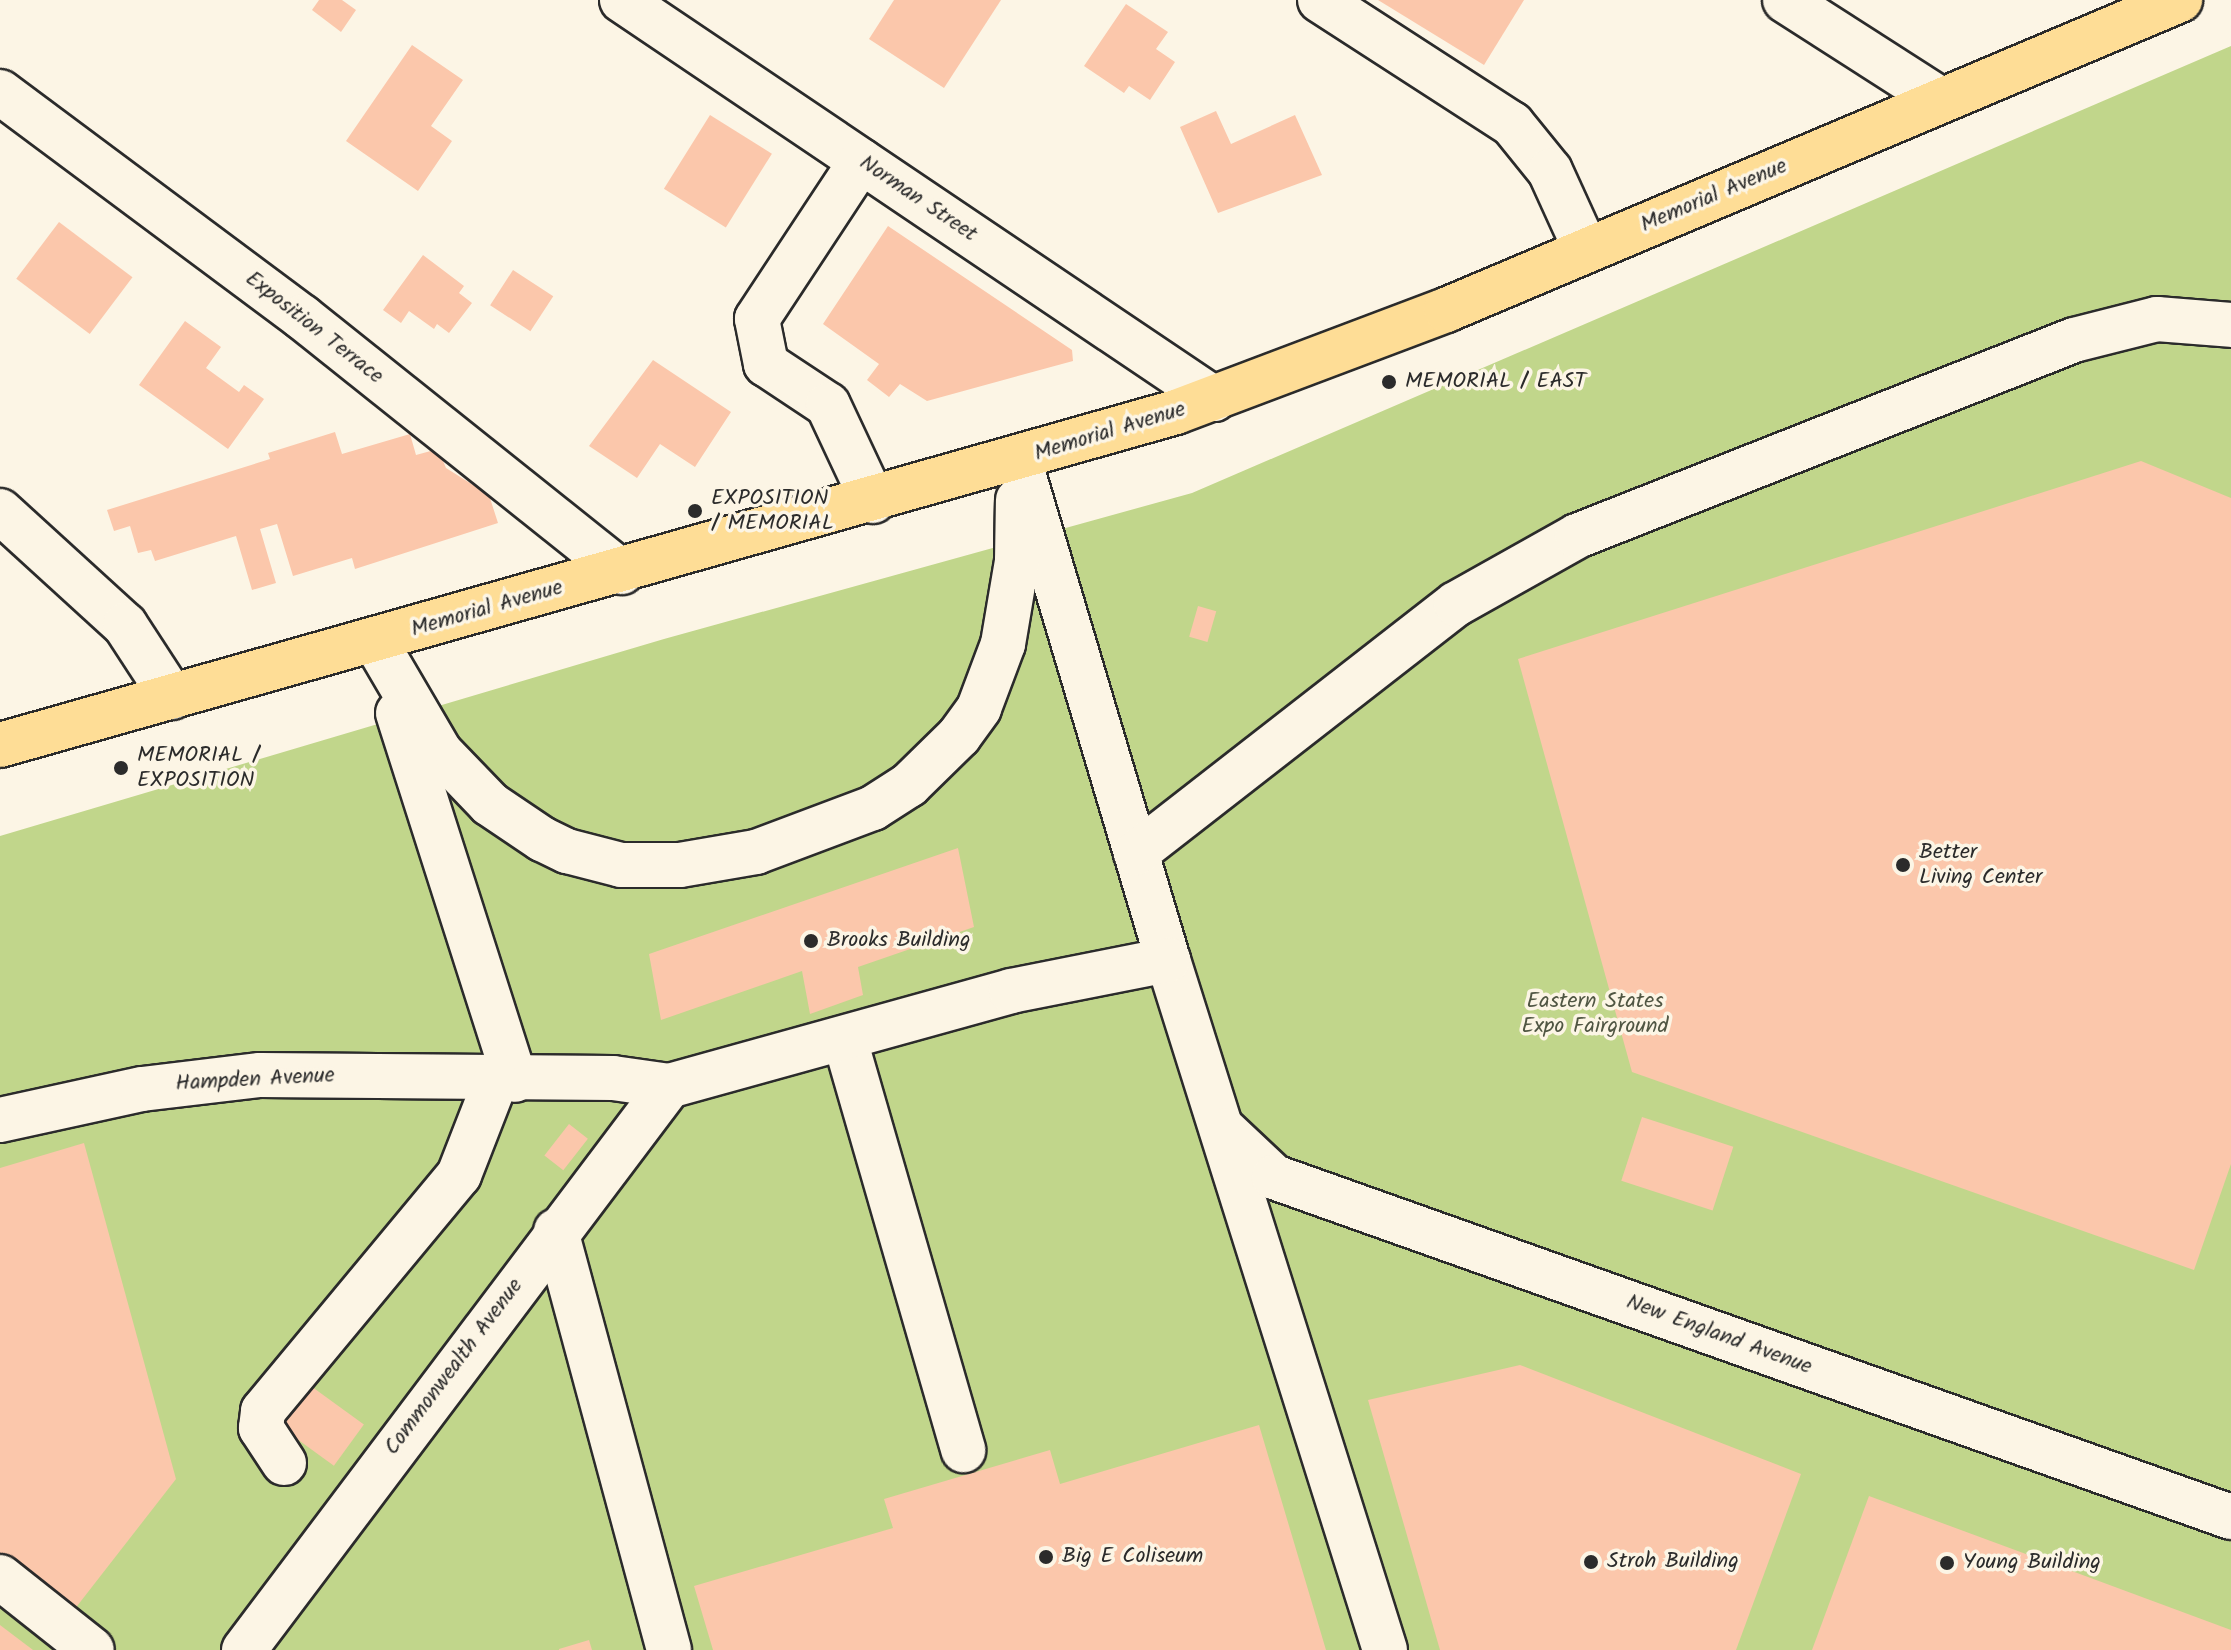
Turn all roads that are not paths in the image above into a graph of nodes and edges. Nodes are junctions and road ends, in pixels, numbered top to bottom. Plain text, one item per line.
1 (622, 0) edge
2 (1320, 0) edge
3 (1785, 0) edge
4 (2180, 0) edge
5 (0, 92) edge
6 (1941, 100) junction
7 (861, 161) junction
8 (1586, 250) junction
9 (2231, 325) edge
10 (1214, 399) junction
11 (1019, 460) junction
12 (873, 501) junction
13 (0, 511) edge
14 (622, 572) junction
15 (375, 641) junction
16 (172, 697) junction
17 (0, 745) edge
18 (1136, 853) junction
19 (1168, 960) junction
20 (845, 1040) junction
21 (505, 1080) junction
22 (669, 1086) junction
23 (0, 1120) edge
24 (1222, 1129) junction
25 (556, 1231) junction
26 (963, 1450) dead end
27 (284, 1463) dead end
28 (2231, 1517) edge
29 (0, 1577) edge
30 (92, 1650) edge
31 (244, 1650) edge
32 (669, 1650) edge
33 (1385, 1650) edge

1 - 7 street, Norman Street
2 - 8 street
3 - 6 street
4 - 6 main road, Memorial Avenue
5 - 14 street, Exposition Terrace
6 - 8 main road, Memorial Avenue
7 - 10 street, Norman Street
7 - 12 street
8 - 10 main road, Memorial Avenue
9 - 18 street
10 - 11 main road, Memorial Avenue
11 - 12 main road, Memorial Avenue
11 - 15 street
11 - 18 street
12 - 14 main road, Memorial Avenue
13 - 16 street
14 - 15 main road, Memorial Avenue
15 - 16 main road, Memorial Avenue
15 - 21 street
16 - 17 main road, Memorial Avenue
18 - 19 street
19 - 20 street
19 - 24 street
20 - 22 street
20 - 26 street
21 - 22 street, Hampden Avenue
21 - 23 street, Hampden Avenue
21 - 27 street
22 - 25 street, Commonwealth Avenue
24 - 28 street, New England Avenue
24 - 33 street
25 - 31 street, Commonwealth Avenue
25 - 32 street
29 - 30 street

